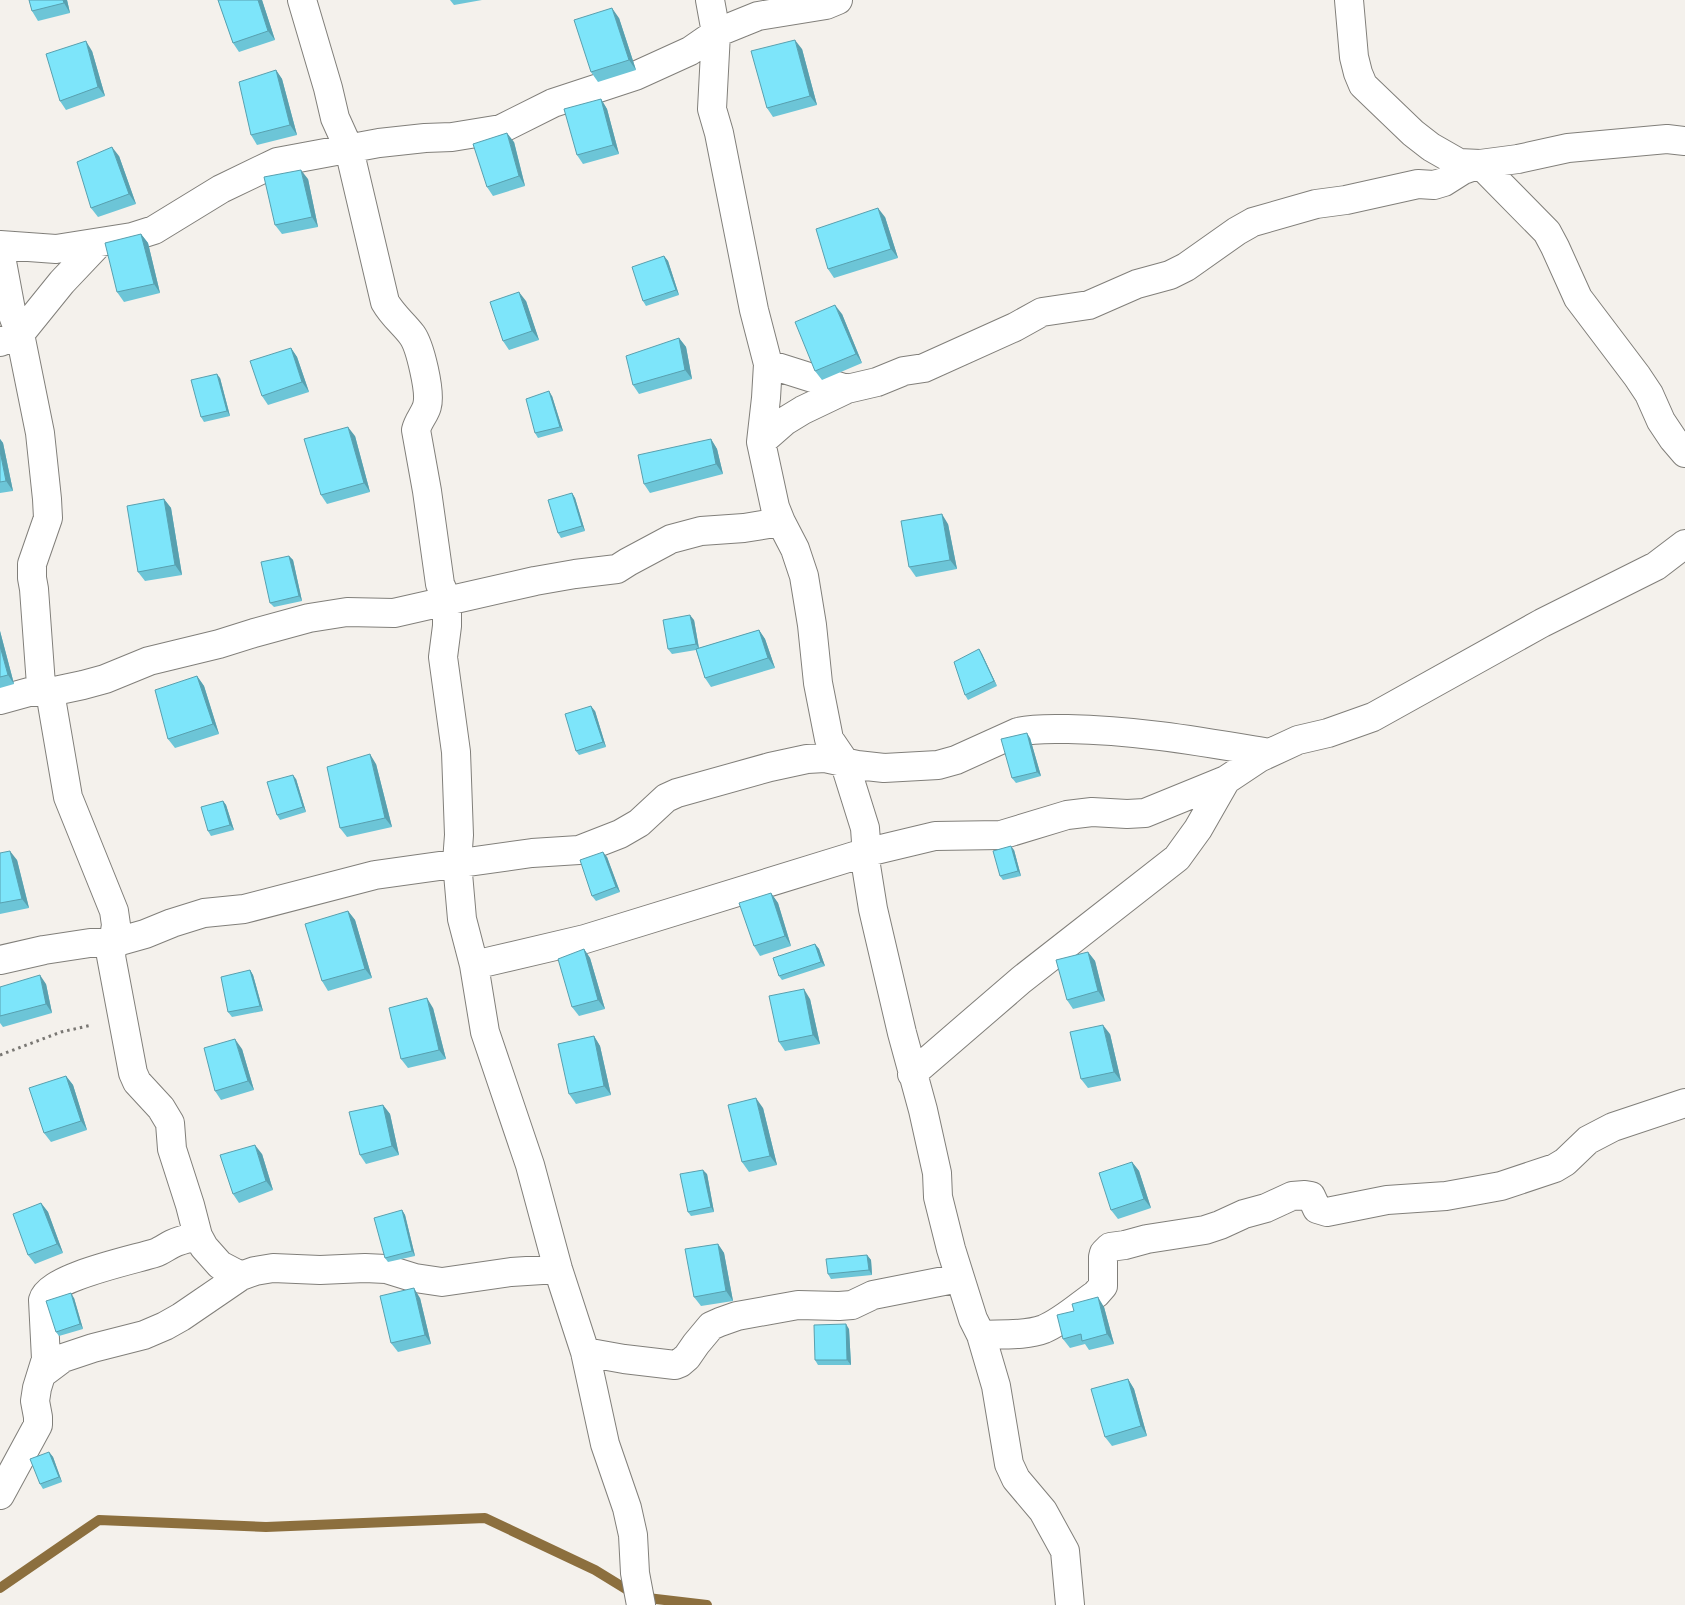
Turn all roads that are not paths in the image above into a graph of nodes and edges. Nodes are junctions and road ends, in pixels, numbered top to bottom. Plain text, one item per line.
1 (302, 0) edge
2 (710, 0) edge
3 (838, 0) edge
4 (1348, 0) edge
5 (716, 33) junction
6 (1685, 140) edge
7 (349, 149) junction
8 (1480, 164) junction
9 (98, 243) junction
10 (0, 245) edge
11 (0, 251) edge
12 (10, 338) edge
13 (768, 364) junction
14 (848, 389) junction
15 (761, 442) junction
16 (1685, 453) edge
17 (781, 522) junction
18 (1685, 544) edge
19 (446, 600) junction
20 (50, 692) junction
21 (0, 700) edge
22 (1270, 753) junction
23 (844, 761) junction
24 (1226, 780) junction
25 (864, 853) junction
26 (458, 862) junction
27 (113, 943) junction
28 (0, 960) edge
29 (474, 965) junction
30 (912, 1074) junction
31 (1685, 1103) edge
32 (198, 1236) junction
33 (558, 1269) junction
34 (241, 1276) junction
35 (959, 1278) junction
36 (982, 1335) junction
37 (584, 1352) junction
38 (43, 1374) junction
39 (0, 1495) edge
40 (641, 1605) edge
41 (1070, 1605) edge

1 - 7 street
2 - 5 street
3 - 5 street
4 - 8 street
5 - 7 street
5 - 13 street
6 - 8 street
7 - 9 street
7 - 19 street
8 - 14 street
8 - 16 street
9 - 10 street
9 - 12 street
11 - 12 street
12 - 20 street
13 - 14 street
13 - 15 street
14 - 15 street
15 - 17 street
17 - 19 street
17 - 23 street
18 - 22 street
19 - 20 street
19 - 26 street
20 - 21 street
20 - 27 street
22 - 23 street
22 - 24 street
23 - 25 street
23 - 26 street
24 - 25 street
24 - 30 street
25 - 29 street
25 - 30 street
26 - 27 street
26 - 29 street
27 - 28 street
27 - 32 street
29 - 33 street
30 - 35 street
31 - 36 street
32 - 34 street
32 - 38 street
33 - 34 street
33 - 37 street
34 - 38 street
35 - 36 street
35 - 37 street
36 - 41 street
37 - 40 street
38 - 39 street

